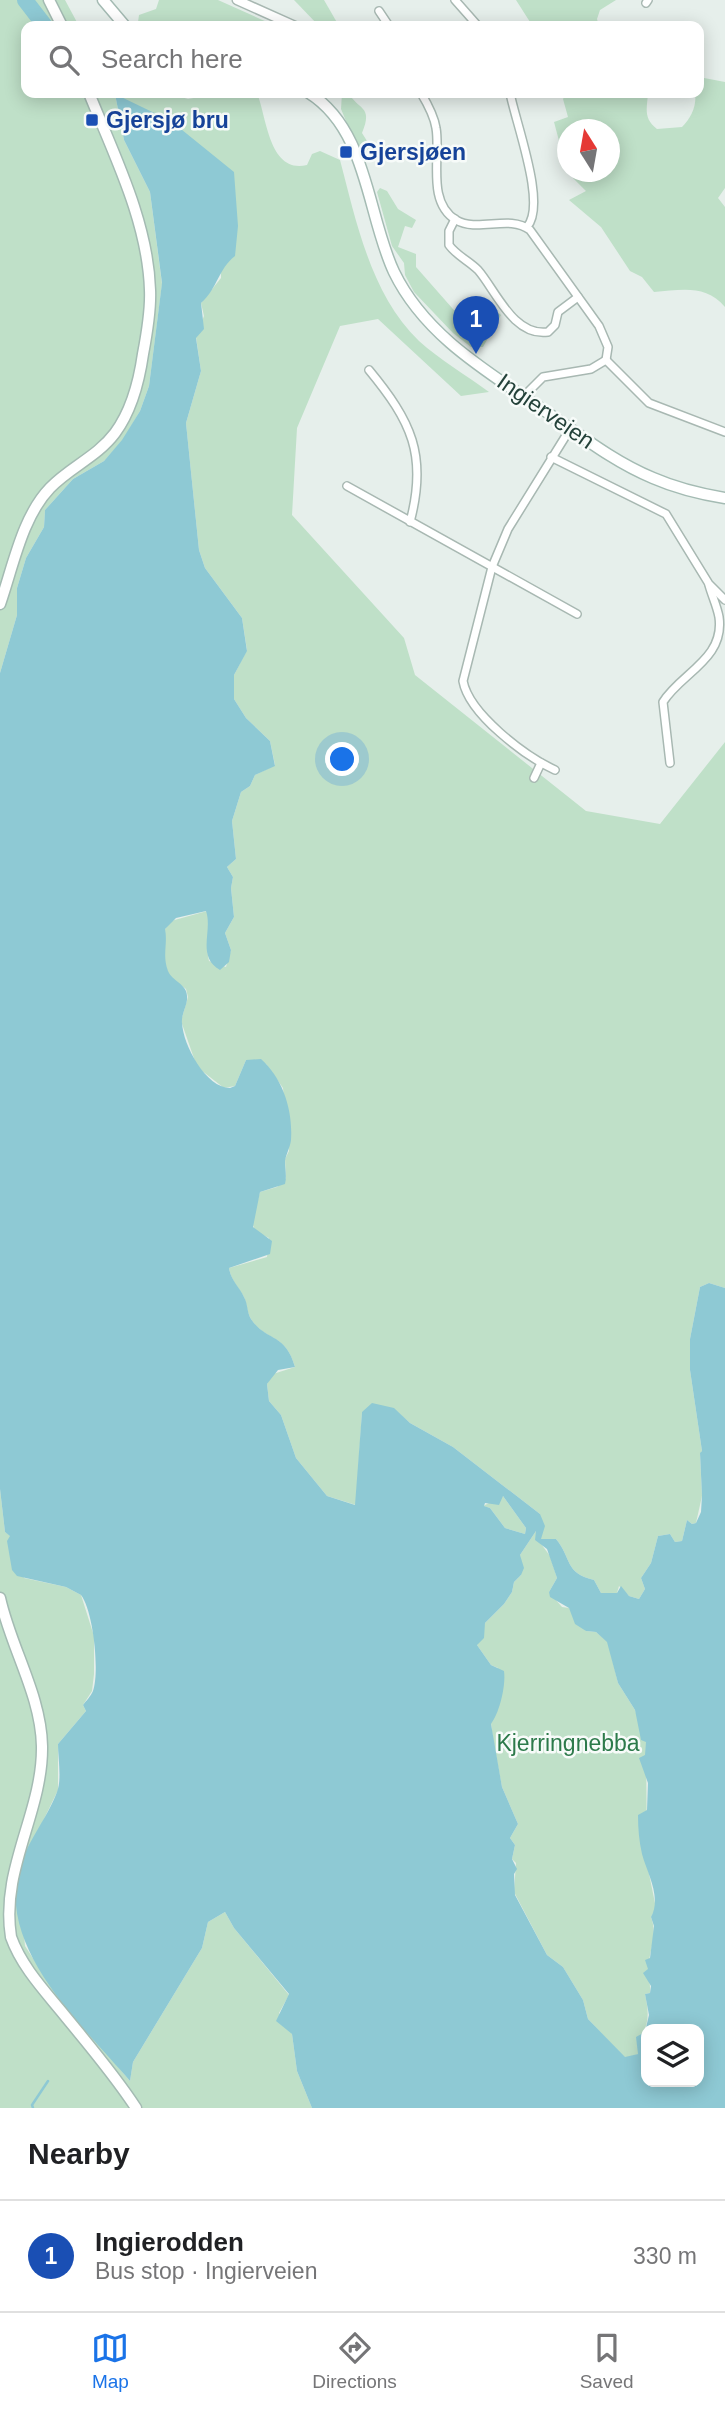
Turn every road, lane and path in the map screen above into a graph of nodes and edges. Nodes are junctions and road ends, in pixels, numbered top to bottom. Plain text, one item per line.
1 (49, 0) edge
2 (103, 0) edge
3 (237, 0) edge
4 (455, 0) edge
5 (379, 11) dead end
6 (60, 21) edge
7 (121, 21) edge
8 (284, 21) edge
9 (386, 21) edge
10 (474, 21) edge
11 (91, 98) edge
12 (322, 98) edge
13 (423, 98) edge
14 (511, 98) edge
15 (455, 219) junction
16 (527, 227) junction
17 (578, 297) junction
18 (606, 360) junction
19 (369, 370) dead end
20 (524, 397) junction
21 (570, 429) junction
22 (725, 432) edge
23 (551, 457) junction
24 (347, 486) dead end
25 (725, 498) edge
26 (410, 522) junction
27 (492, 567) junction
28 (709, 584) junction
29 (725, 600) edge
30 (0, 604) edge
31 (578, 614) dead end
32 (541, 763) junction
33 (670, 764) dead end
34 (555, 770) dead end
35 (534, 778) dead end
36 (0, 1601) edge
37 (136, 2108) edge

1 - 6 main road
2 - 7 main road
3 - 8 street
4 - 10 street
5 - 9 street
11 - 30 main road
12 - 20 main road, Ingierveien
13 - 15 street
14 - 16 street
15 - 16 street
15 - 17 street
16 - 17 street
17 - 18 street
18 - 20 street
18 - 22 street
19 - 26 street
20 - 21 main road, Ingierveien
21 - 23 street
21 - 25 main road, Ingierveien
23 - 27 street
23 - 28 street
24 - 26 street
26 - 27 street
27 - 31 street
27 - 32 street
28 - 29 street
28 - 33 street
32 - 34 street
32 - 35 street
36 - 37 main road

